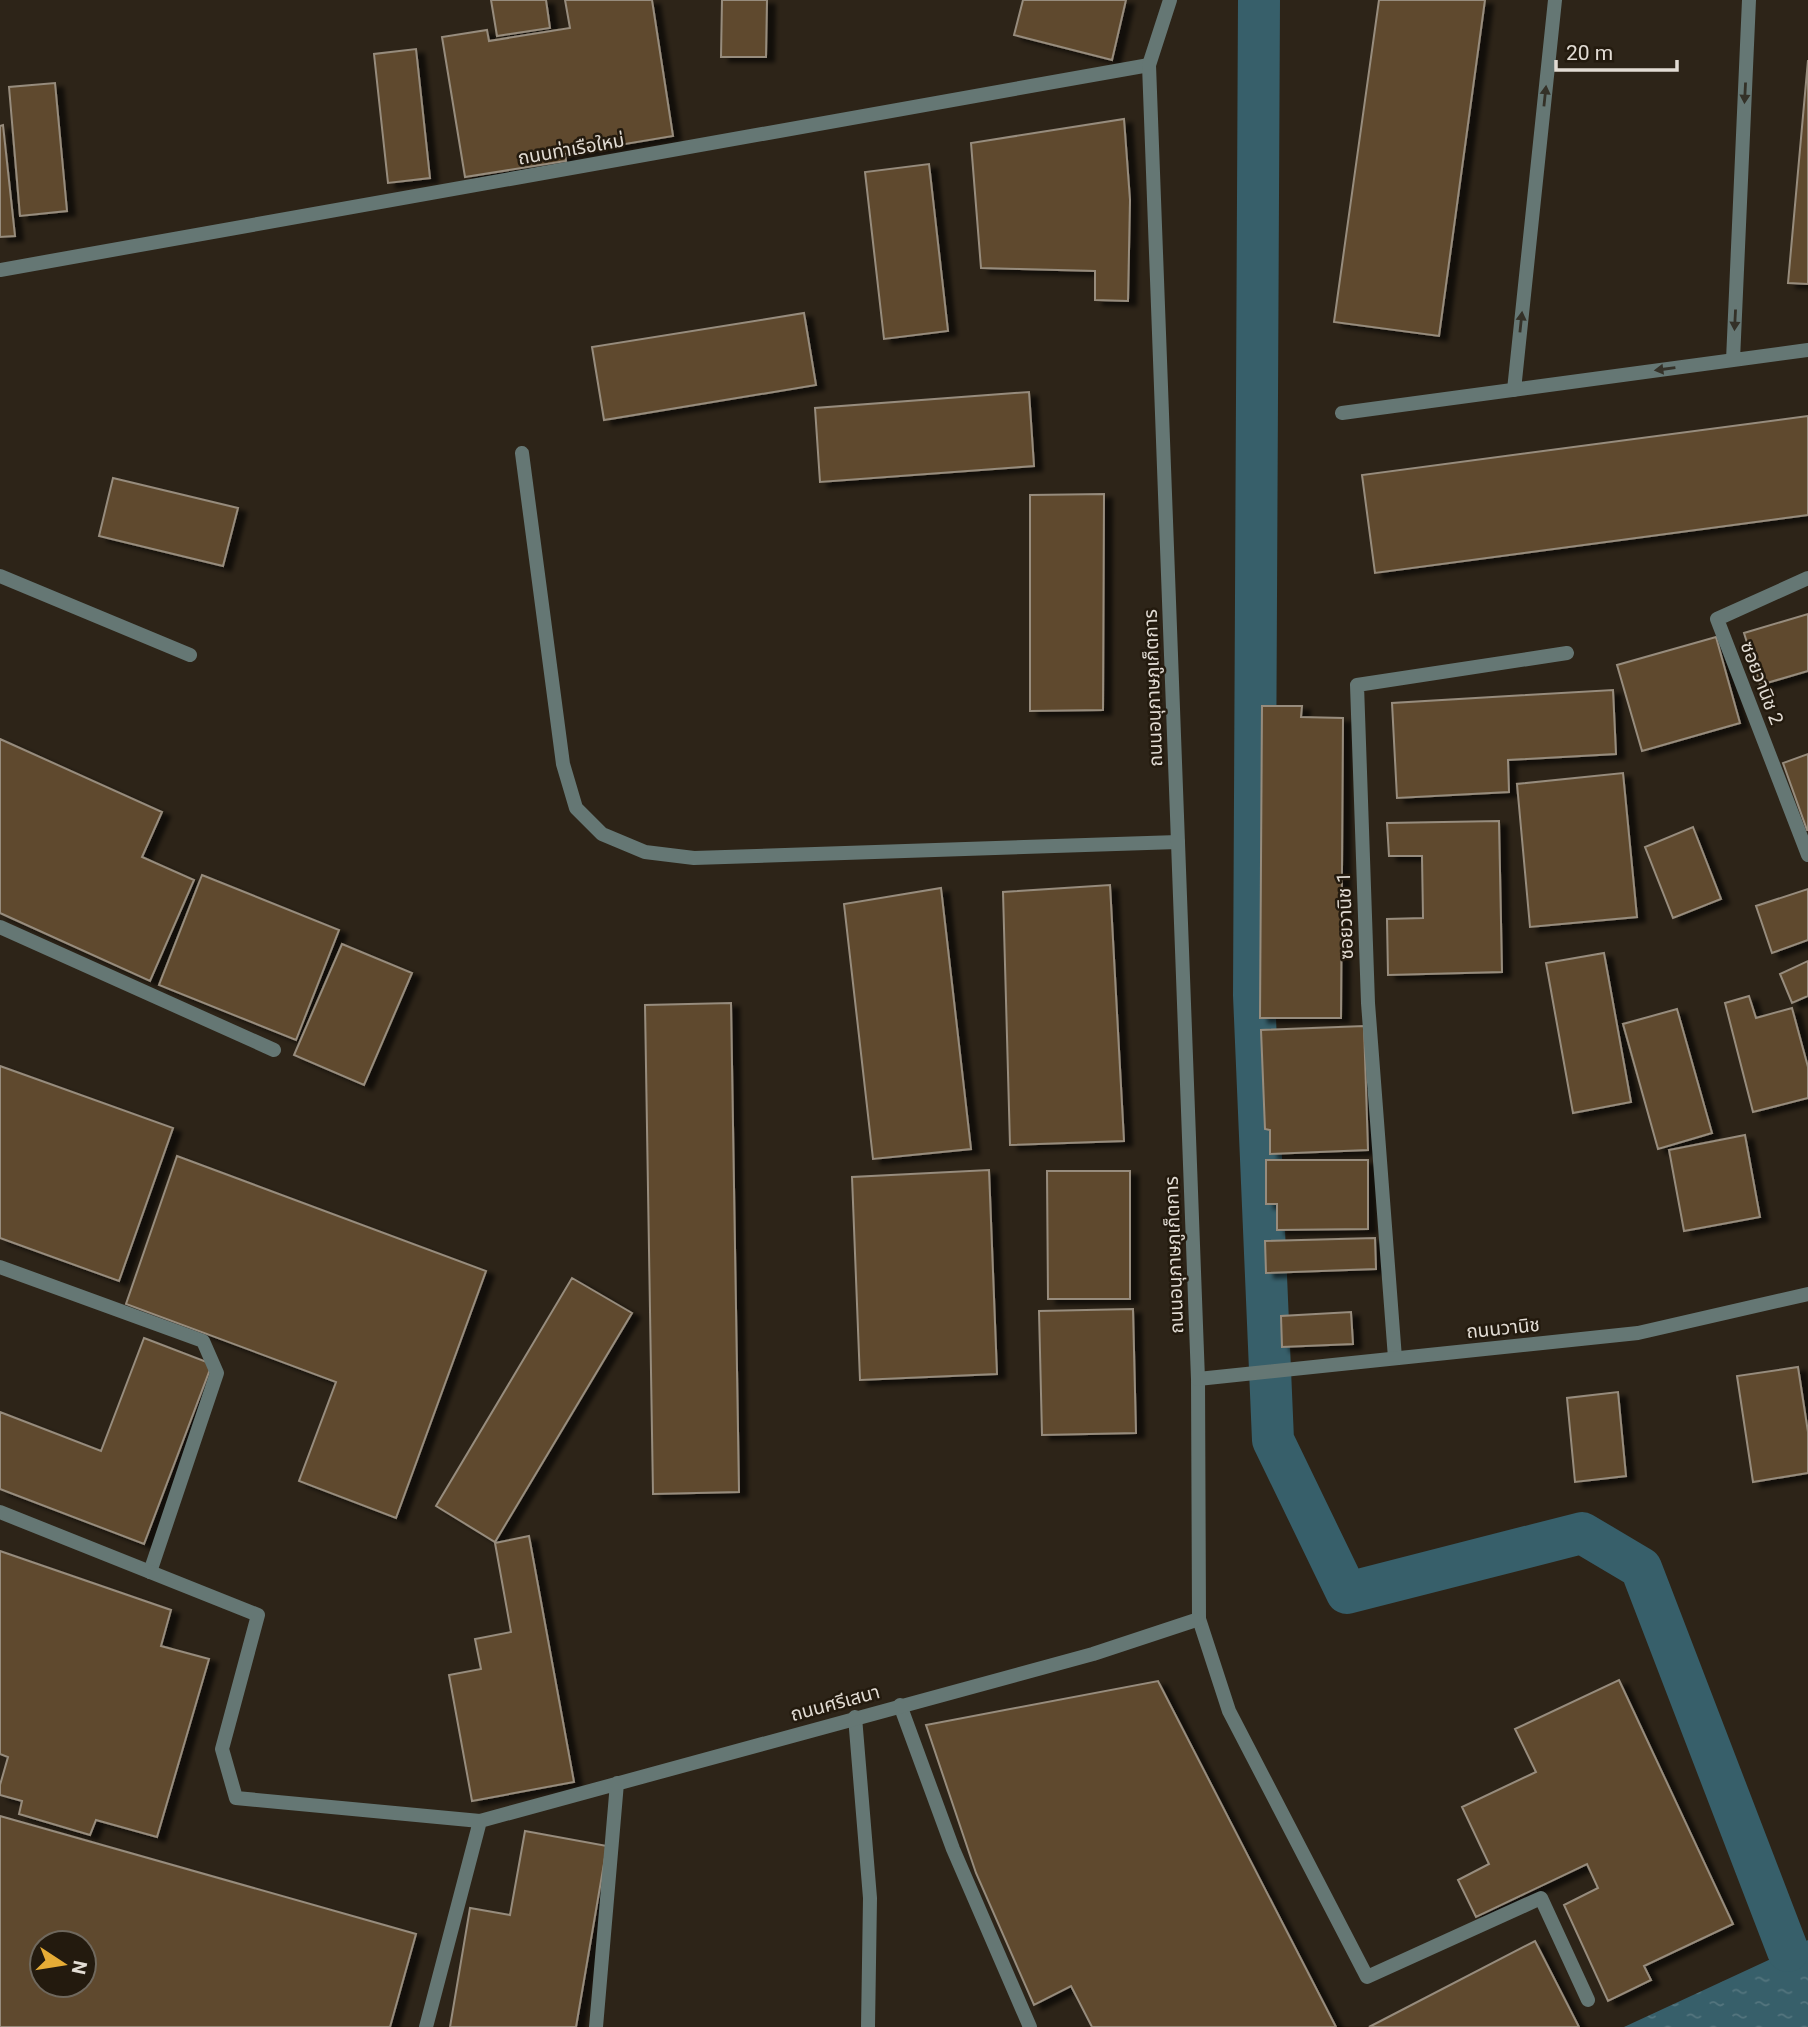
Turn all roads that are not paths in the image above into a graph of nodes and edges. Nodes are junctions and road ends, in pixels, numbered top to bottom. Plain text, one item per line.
1 (1170, 0) edge
2 (1555, 0) edge
3 (1749, 0) edge
4 (1149, 65) junction
5 (0, 271) edge
6 (1808, 350) edge
7 (1733, 360) junction
8 (1514, 390) junction
9 (1342, 413) dead end
10 (522, 453) dead end
11 (0, 576) edge
12 (1808, 578) edge
13 (1567, 653) dead end
14 (190, 654) dead end
15 (1178, 842) junction
16 (1808, 855) edge
17 (0, 927) edge
18 (274, 1050) dead end
19 (0, 1268) edge
20 (1808, 1294) edge
21 (1395, 1358) junction
22 (1198, 1379) junction
23 (0, 1512) edge
24 (150, 1572) junction
25 (1199, 1619) junction
26 (901, 1706) junction
27 (855, 1717) junction
28 (617, 1783) junction
29 (480, 1821) junction
30 (1588, 2000) dead end
31 (426, 2027) edge
32 (596, 2027) edge
33 (868, 2027) edge
34 (1030, 2027) edge

1 - 4 street, ถนนอนุภาษภูเก็ตการ
8 -> 2 street
3 -> 7 street
4 - 5 street, ถนนท่าเรือใหม่
4 - 15 street, ถนนอนุภาษภูเก็ตการ
6 - 7 street
7 -> 8 street
8 - 9 street
10 - 15 street
11 - 14 street
12 - 16 street, ซอยวานิช 2
13 - 21 street, ซอยวานิช 1
15 - 22 street, ถนนอนุภาษภูเก็ตการ
17 - 18 street
19 - 24 street
20 - 21 street, ถนนวานิช
21 - 22 street, ถนนวานิช
22 - 25 street, ถนนอนุภาษภูเก็ตการ
23 - 24 street
24 - 29 street
25 - 26 street, ถนนศรีเสนา
25 - 30 street, ถนนอนุภาษภูเก็ตการ
26 - 27 street, ถนนศรีเสนา
26 - 34 street
27 - 28 street, ถนนศรีเสนา
27 - 33 street
28 - 29 street, ถนนศรีเสนา
28 - 32 street
29 - 31 street

